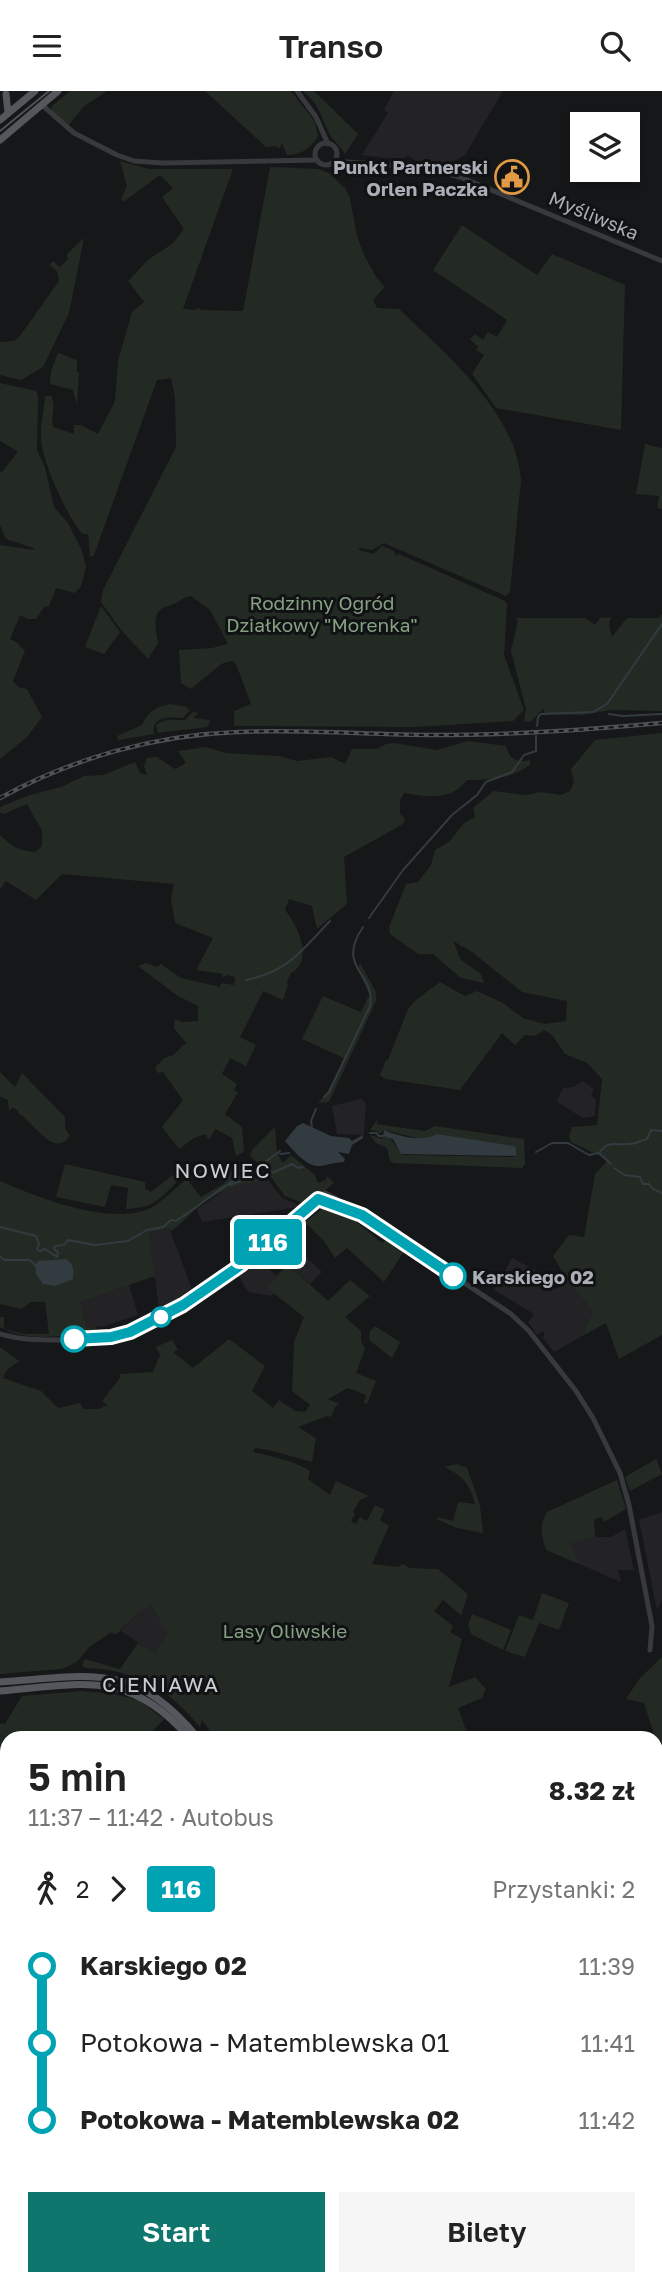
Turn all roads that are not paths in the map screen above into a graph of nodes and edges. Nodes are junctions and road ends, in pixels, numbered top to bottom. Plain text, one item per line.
1 (35, 91) edge
2 (58, 91) edge
3 (297, 91) edge
4 (8, 93) edge
5 (42, 105) junction
6 (8, 113) junction
7 (0, 120) edge
8 (0, 140) edge
9 (325, 144) junction
10 (316, 156) junction
11 (335, 158) junction
12 (662, 261) edge
13 (318, 1199) junction
14 (352, 1211) junction
15 (0, 1334) edge
16 (650, 1650) dead end
17 (0, 1682) edge
18 (0, 1691) edge
19 (182, 1731) edge
20 (191, 1731) edge

1 - 6 main road
2 - 5 main road
3 - 9 street
4 - 6 main road
5 - 8 main road
5 - 10 street
6 - 7 main road
9 - 10 street
9 - 11 street
10 - 11 street
11 - 12 street, Myśliwska
13 - 14 street
13 - 14 street
13 - 15 street
14 - 16 street
17 - 20 main road
18 - 19 main road

